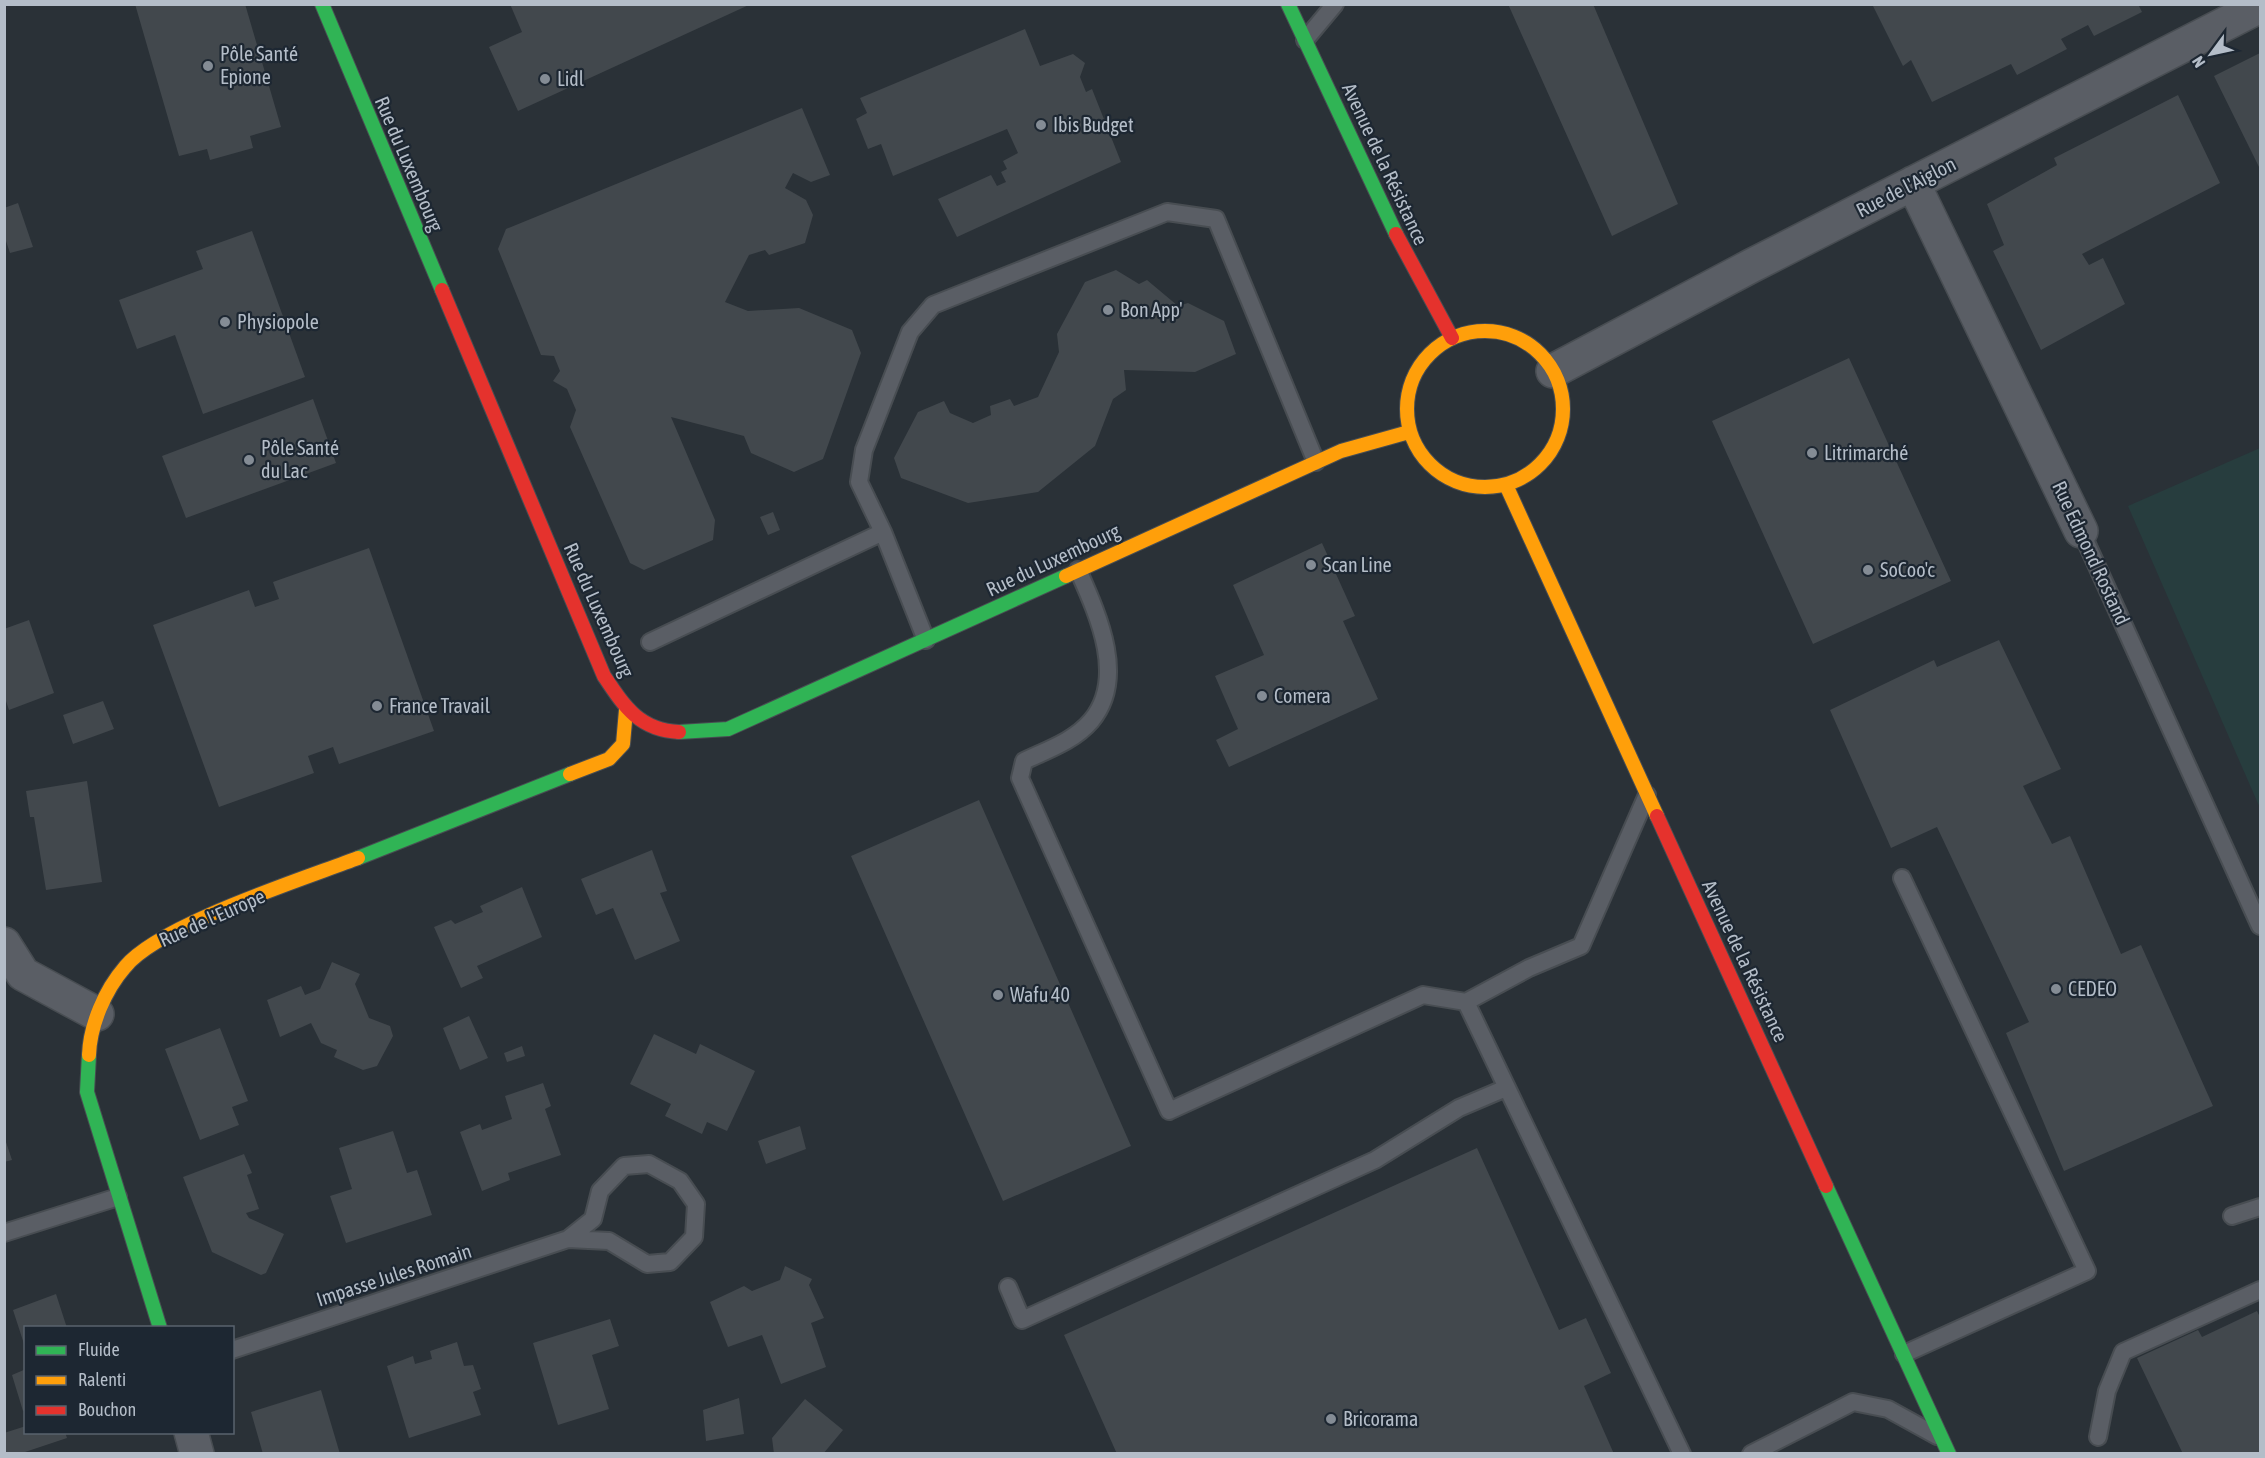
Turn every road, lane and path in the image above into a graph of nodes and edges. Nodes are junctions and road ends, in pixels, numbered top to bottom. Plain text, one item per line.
1 (322, 4) edge
2 (1288, 4) edge
3 (1335, 4) edge
4 (2260, 6) edge
5 (1305, 40) junction
6 (1913, 183) junction
7 (1452, 338) junction
8 (1553, 371) junction
9 (1409, 432) junction
10 (1316, 462) junction
11 (1506, 485) junction
12 (2081, 531) joint
13 (883, 532) junction
14 (1078, 570) junction
15 (926, 640) junction
16 (650, 642) dead end
17 (626, 710) junction
18 (1647, 795) junction
19 (1902, 878) dead end
20 (2260, 926) edge
21 (4, 944) edge
22 (1466, 1002) junction
23 (97, 1014) junction
24 (1506, 1088) junction
25 (118, 1197) junction
26 (2260, 1207) edge
27 (2232, 1216) dead end
28 (4, 1233) edge
29 (568, 1239) junction
30 (1008, 1287) dead end
31 (2260, 1290) edge
32 (158, 1326) edge
33 (234, 1349) edge
34 (1904, 1354) junction
35 (192, 1434) edge
36 (2098, 1437) dead end
37 (1946, 1446) edge
38 (197, 1454) edge
39 (1682, 1454) edge
40 (1750, 1454) edge

1 - 17 street, Rue du Luxembourg
2 - 5 street, Avenue de la Résistance
3 - 5 lane
4 - 6 street, Rue de l'Aiglon
5 - 7 street, Avenue de la Résistance
6 - 8 street, Rue de l'Aiglon
6 - 12 street, Rue Edmond Rostand
7 - 8 street
7 - 9 street
8 - 11 street
9 - 10 street, Rue du Luxembourg
9 - 11 street
10 - 13 lane
10 - 14 street, Rue du Luxembourg
11 - 18 street, Avenue de la Résistance
12 - 20 lane, Rue Edmond Rostand
13 - 15 lane
13 - 16 lane
14 - 15 street, Rue du Luxembourg
14 - 22 lane
15 - 17 street, Rue du Luxembourg
17 - 23 street, Rue de l'Europe
18 - 22 lane
18 - 34 street, Avenue de la Résistance
19 - 34 lane
21 - 23 street
22 - 24 lane
23 - 25 street, Rue de l'Europe
24 - 30 lane
24 - 39 lane
25 - 28 lane
25 - 32 street, Rue de l'Europe
26 - 27 lane
29 - 29 lane, Impasse Jules Romain
29 - 33 lane, Impasse Jules Romain
31 - 36 lane
34 - 37 street, Avenue de la Résistance
35 - 38 street
37 - 40 lane

